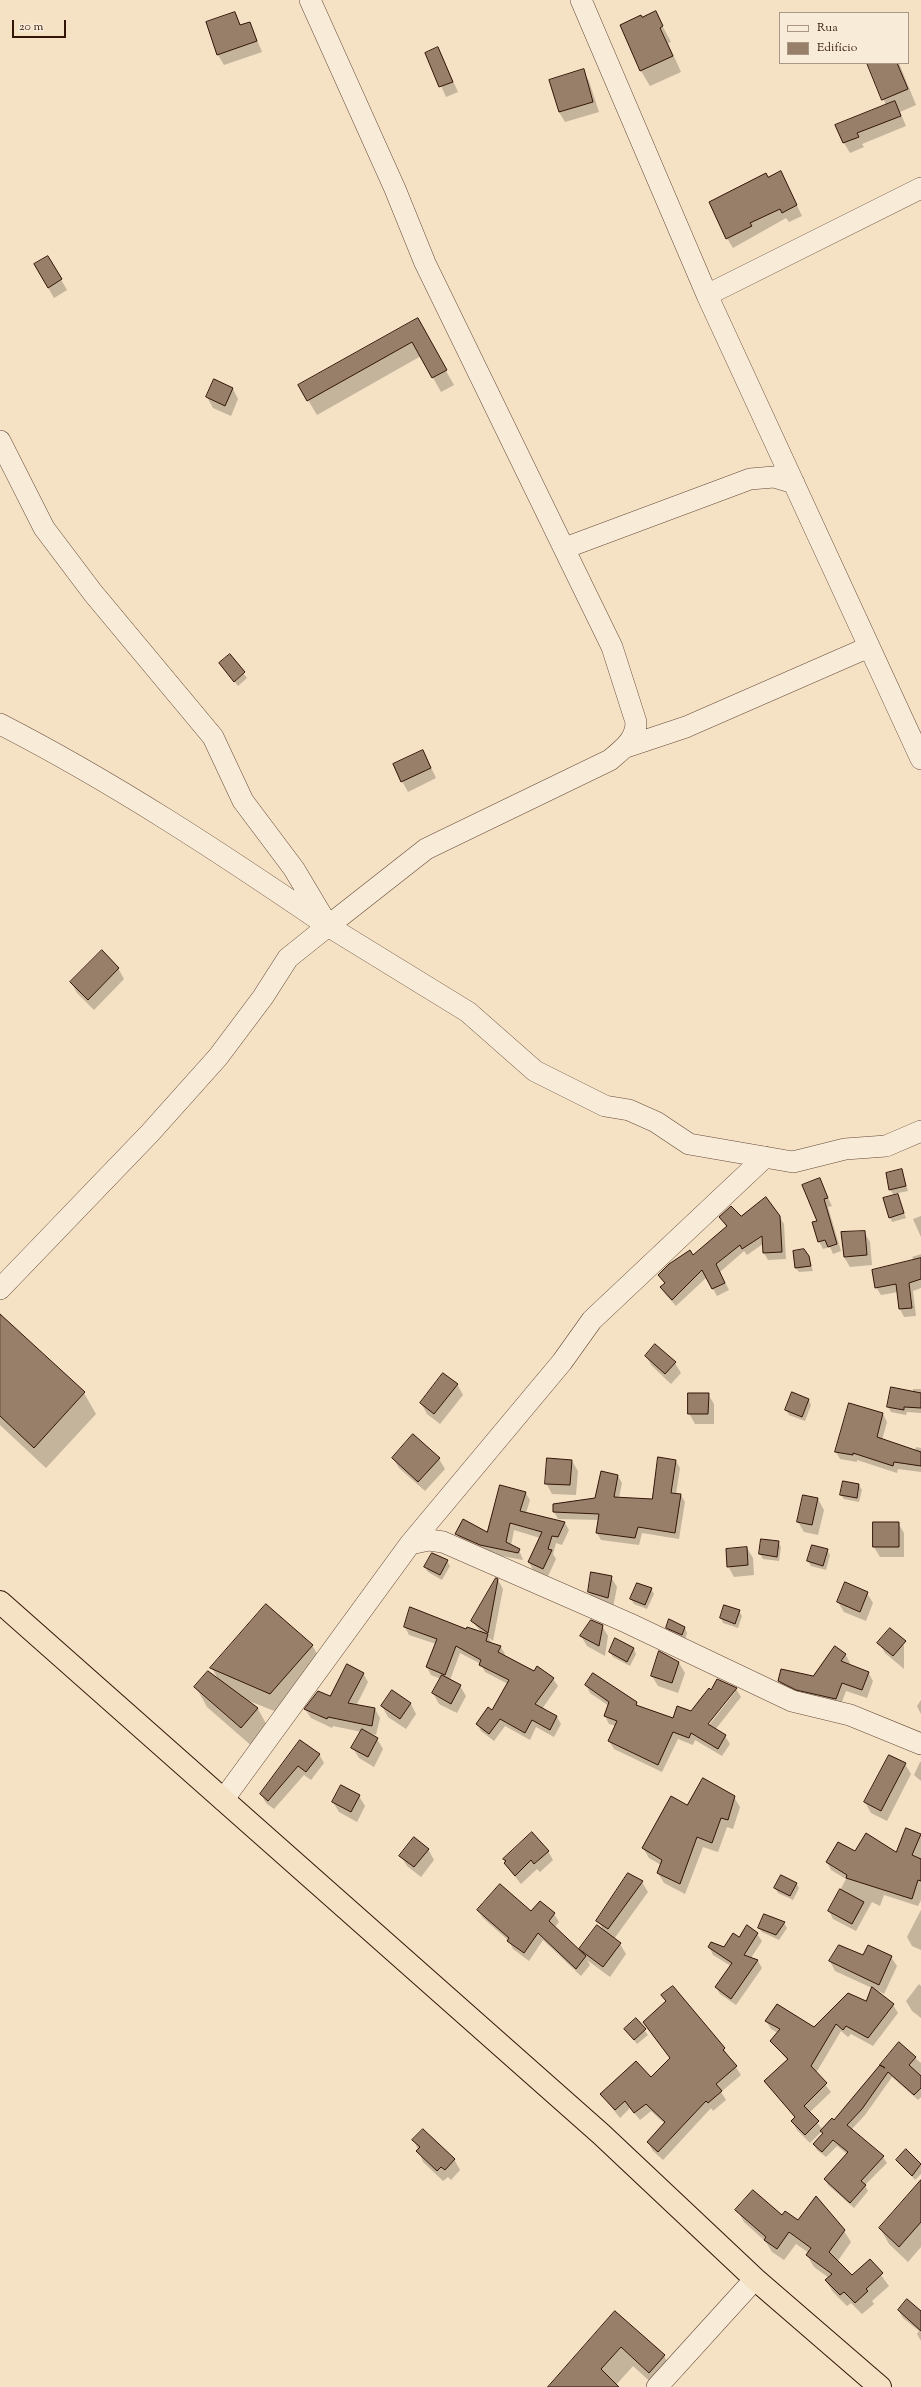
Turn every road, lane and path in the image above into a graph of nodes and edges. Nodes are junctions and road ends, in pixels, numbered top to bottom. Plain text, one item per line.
1 (310, 0) edge
2 (581, 0) edge
3 (921, 188) edge
4 (707, 295) junction
5 (773, 438) junction
6 (2, 454) edge
7 (750, 479) junction
8 (794, 483) junction
9 (565, 548) junction
10 (869, 647) junction
11 (0, 724) edge
12 (626, 747) junction
13 (921, 760) edge
14 (328, 926) junction
15 (921, 1131) edge
16 (765, 1157) junction
17 (0, 1288) edge
18 (410, 1544) junction
19 (0, 1602) edge
20 (921, 1744) edge
21 (223, 1800) junction
22 (755, 2279) junction
23 (657, 2387) edge
24 (880, 2387) edge

1 - 9 street
2 - 4 street
3 - 4 street
4 - 5 street
5 - 7 street
5 - 8 street
6 - 14 street
7 - 8 street
7 - 9 street
8 - 10 street
9 - 12 street
10 - 12 street
10 - 13 street
11 - 14 street
12 - 14 street
14 - 16 street
14 - 17 street
15 - 16 street
16 - 18 street
18 - 20 street
18 - 21 street
19 - 21 highway
21 - 22 highway
22 - 23 street
22 - 24 highway

